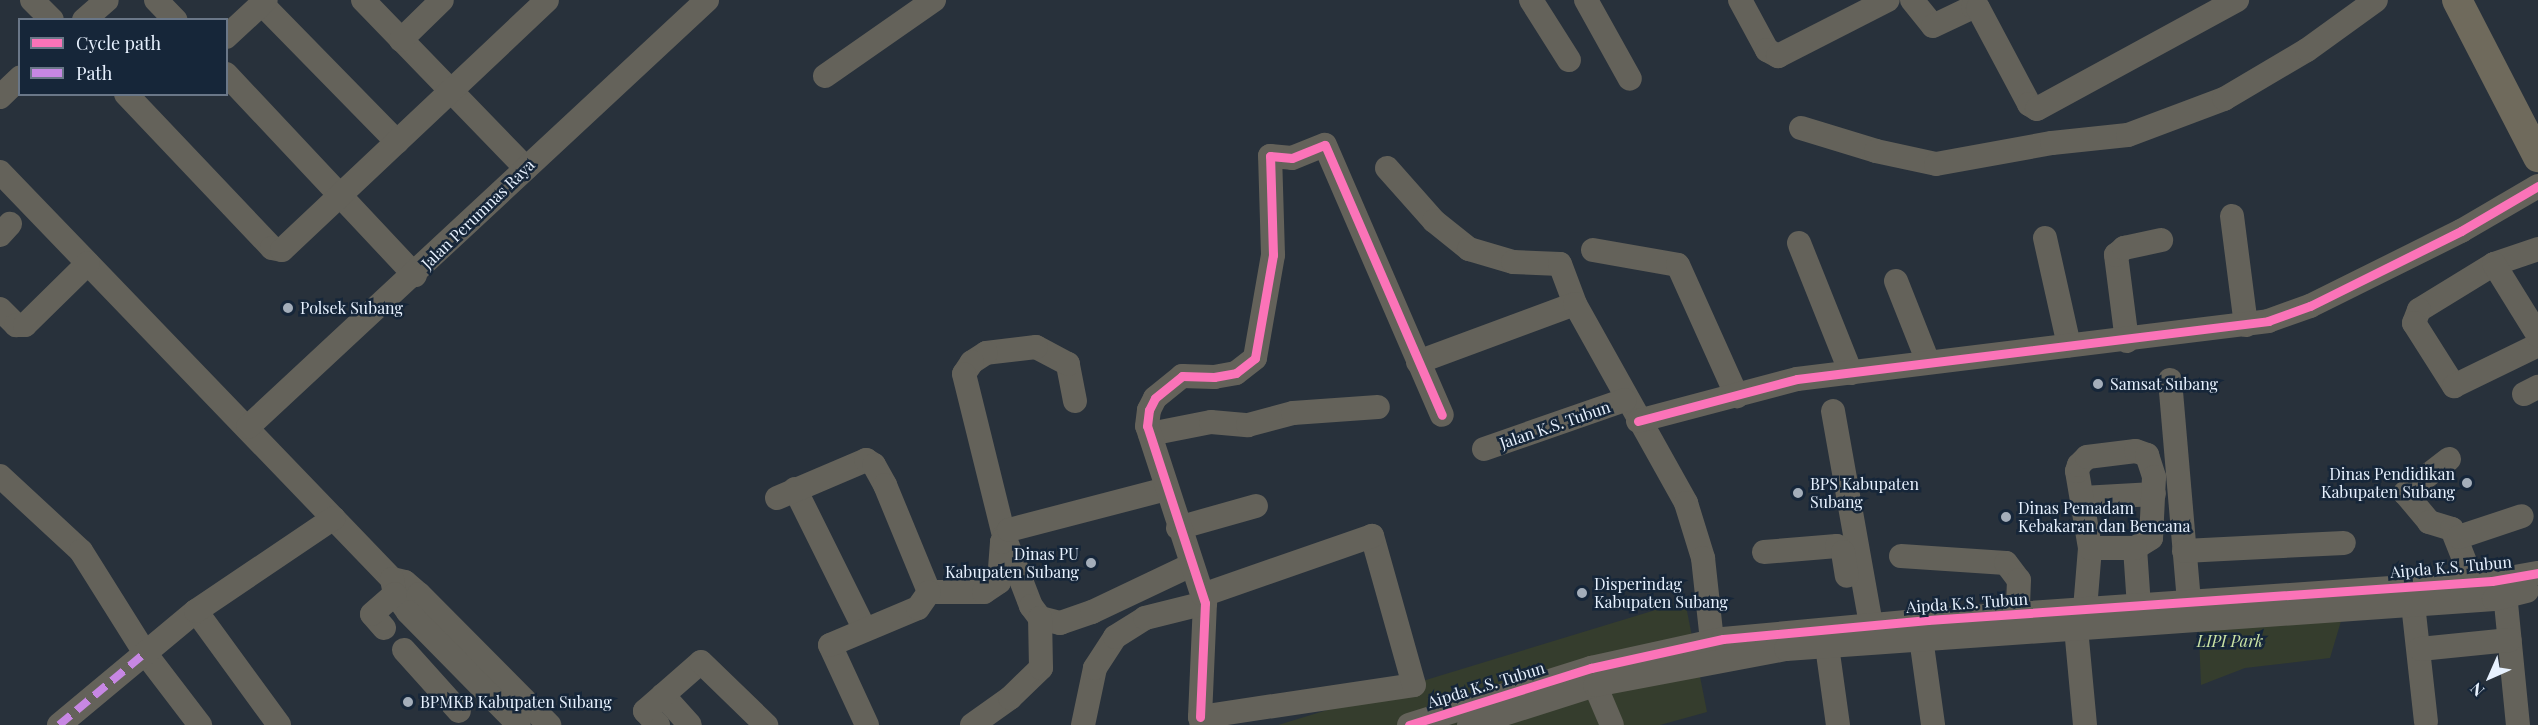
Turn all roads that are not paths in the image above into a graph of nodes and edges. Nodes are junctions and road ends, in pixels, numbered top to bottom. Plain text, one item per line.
1 (32, 0) edge
2 (107, 0) edge
3 (156, 0) edge
4 (363, 0) edge
5 (442, 0) edge
6 (547, 0) edge
7 (707, 0) edge
8 (934, 0) edge
9 (1531, 0) edge
10 (1586, 0) edge
11 (1740, 0) edge
12 (1888, 0) edge
13 (1912, 0) edge
14 (2236, 0) edge
15 (2376, 0) edge
16 (2457, 0) edge
17 (264, 2) edge
18 (50, 18) edge
19 (86, 18) edge
20 (173, 18) edge
21 (228, 36) edge
22 (401, 40) junction
23 (1569, 60) dead end
24 (825, 75) dead end
25 (228, 76) edge
26 (1630, 79) dead end
27 (18, 80) edge
28 (450, 90) junction
29 (128, 96) edge
30 (0, 97) edge
31 (1801, 128) dead end
32 (397, 142) junction
33 (2538, 157) edge
34 (526, 168) junction
35 (1387, 168) dead end
36 (0, 172) edge
37 (2538, 186) edge
38 (340, 196) junction
39 (2232, 216) dead end
40 (2045, 238) dead end
41 (2161, 240) dead end
42 (1799, 243) dead end
43 (2538, 249) edge
44 (1593, 250) dead end
45 (88, 263) junction
46 (2494, 264) junction
47 (415, 275) junction
48 (1896, 282) dead end
49 (1575, 304) junction
50 (0, 309) edge
51 (2246, 325) junction
52 (2538, 335) edge
53 (2127, 341) junction
54 (2069, 345) junction
55 (2538, 345) edge
56 (1418, 362) junction
57 (1928, 362) junction
58 (1851, 373) junction
59 (2170, 380) dead end
60 (1737, 396) junction
61 (1625, 400) junction
62 (1075, 401) dead end
63 (1378, 407) dead end
64 (1833, 411) dead end
65 (1442, 416) dead end
66 (1638, 421) junction
67 (248, 427) junction
68 (1150, 434) junction
69 (1484, 449) dead end
70 (2449, 459) dead end
71 (0, 476) edge
72 (1166, 489) junction
73 (2154, 494) junction
74 (2082, 498) junction
75 (1256, 506) dead end
76 (2522, 516) dead end
77 (334, 518) junction
78 (1178, 528) junction
79 (1004, 536) junction
80 (2459, 537) junction
81 (2344, 543) dead end
82 (2090, 548) junction
83 (2135, 548) junction
84 (2184, 551) junction
85 (1764, 552) dead end
86 (1901, 556) dead end
87 (1191, 565) junction
88 (2538, 573) edge
89 (2474, 582) junction
90 (394, 587) junction
91 (2538, 590) edge
92 (929, 592) junction
93 (2505, 593) junction
94 (1204, 599) junction
95 (2189, 602) junction
96 (2413, 604) junction
97 (2139, 606) junction
98 (196, 611) junction
99 (1040, 618) junction
100 (2081, 619) junction
101 (2017, 623) junction
102 (1863, 625) junction
103 (384, 628) dead end
104 (865, 630) junction
105 (1922, 638) junction
106 (2510, 640) junction
107 (1712, 641) junction
108 (1827, 646) junction
109 (2421, 649) junction
110 (404, 650) dead end
111 (145, 653) junction
112 (1595, 685) junction
113 (482, 686) junction
114 (663, 695) junction
115 (462, 718) edge
116 (1201, 721) edge
117 (1499, 721) edge
118 (2426, 722) dead end
119 (58, 725) edge
120 (200, 725) edge
121 (279, 725) edge
122 (519, 725) edge
123 (549, 725) edge
124 (658, 725) edge
125 (690, 725) edge
126 (766, 725) edge
127 (867, 725) edge
128 (972, 725) edge
129 (1083, 725) edge
130 (1409, 725) edge
131 (1469, 725) edge
132 (1612, 725) edge
133 (1838, 725) edge
134 (1933, 725) edge
135 (2085, 725) edge
136 (2518, 725) edge

1 - 18 street
2 - 19 street
3 - 20 street
4 - 22 street
5 - 22 street
6 - 28 street
7 - 34 street, Jalan Perumnas Raya
8 - 24 street
9 - 23 street
10 - 26 street
11 - 12 street
13 - 14 street
15 - 31 street
16 - 33 main road
17 - 21 street
17 - 32 street
22 - 28 street
25 - 38 street
27 - 30 street
28 - 32 street
28 - 34 street
29 - 38 street
32 - 38 street
34 - 47 street, Jalan Perumnas Raya
35 - 49 street
36 - 45 street
37 - 51 street
38 - 47 street
39 - 51 street
40 - 54 street
41 - 53 street
42 - 58 street
43 - 46 street
44 - 60 street
45 - 50 street
45 - 67 street
46 - 52 street
46 - 55 street
47 - 67 street, Jalan Perumnas Raya
48 - 57 street
49 - 56 street
49 - 61 street
51 - 53 street
53 - 54 street
54 - 57 street
56 - 65 street
56 - 68 street
57 - 58 street
58 - 60 street
59 - 84 street
60 - 66 street
61 - 66 street
61 - 69 street, Jalan K.S. Tubun
62 - 79 street
63 - 68 street
64 - 102 street
66 - 107 street
67 - 77 street
68 - 72 street
70 - 80 street
71 - 111 street
72 - 78 street
72 - 79 street
73 - 74 street
73 - 74 street
73 - 83 street
74 - 82 street
75 - 78 street
76 - 80 street
77 - 90 street
77 - 98 street
78 - 87 street
79 - 92 street
79 - 99 street
80 - 89 street
81 - 84 street
82 - 83 street
82 - 100 street
83 - 97 street
84 - 95 street
85 - 102 street
86 - 101 street
87 - 94 street
87 - 99 street
88 - 89 street, Aipda K.S. Tubun
89 - 95 street, Aipda K.S. Tubun
90 - 103 street
90 - 113 street
90 - 123 street
91 - 93 street, Aipda K.S. Tubun
92 - 104 street
92 - 104 street
93 - 96 street, Aipda K.S. Tubun
93 - 106 street
94 - 116 street
94 - 116 street
94 - 129 street
95 - 97 street, Aipda K.S. Tubun
96 - 100 street, Aipda K.S. Tubun
96 - 109 street
97 - 100 street, Aipda K.S. Tubun
98 - 111 street
98 - 121 street
99 - 128 street
100 - 101 street, Aipda K.S. Tubun
100 - 135 street
101 - 102 street, Aipda K.S. Tubun
101 - 105 street, Aipda K.S. Tubun
102 - 107 street, Aipda K.S. Tubun
104 - 127 street
105 - 108 street, Aipda K.S. Tubun
105 - 134 street
106 - 109 street
106 - 136 street
107 - 130 street, Aipda K.S. Tubun
108 - 112 street, Aipda K.S. Tubun
108 - 133 street
109 - 118 street
110 - 115 street
111 - 119 street
111 - 120 street
112 - 117 street, Aipda K.S. Tubun
112 - 132 street
113 - 115 street
113 - 122 street
114 - 124 street
114 - 125 street
114 - 126 street
117 - 131 street, Aipda K.S. Tubun

